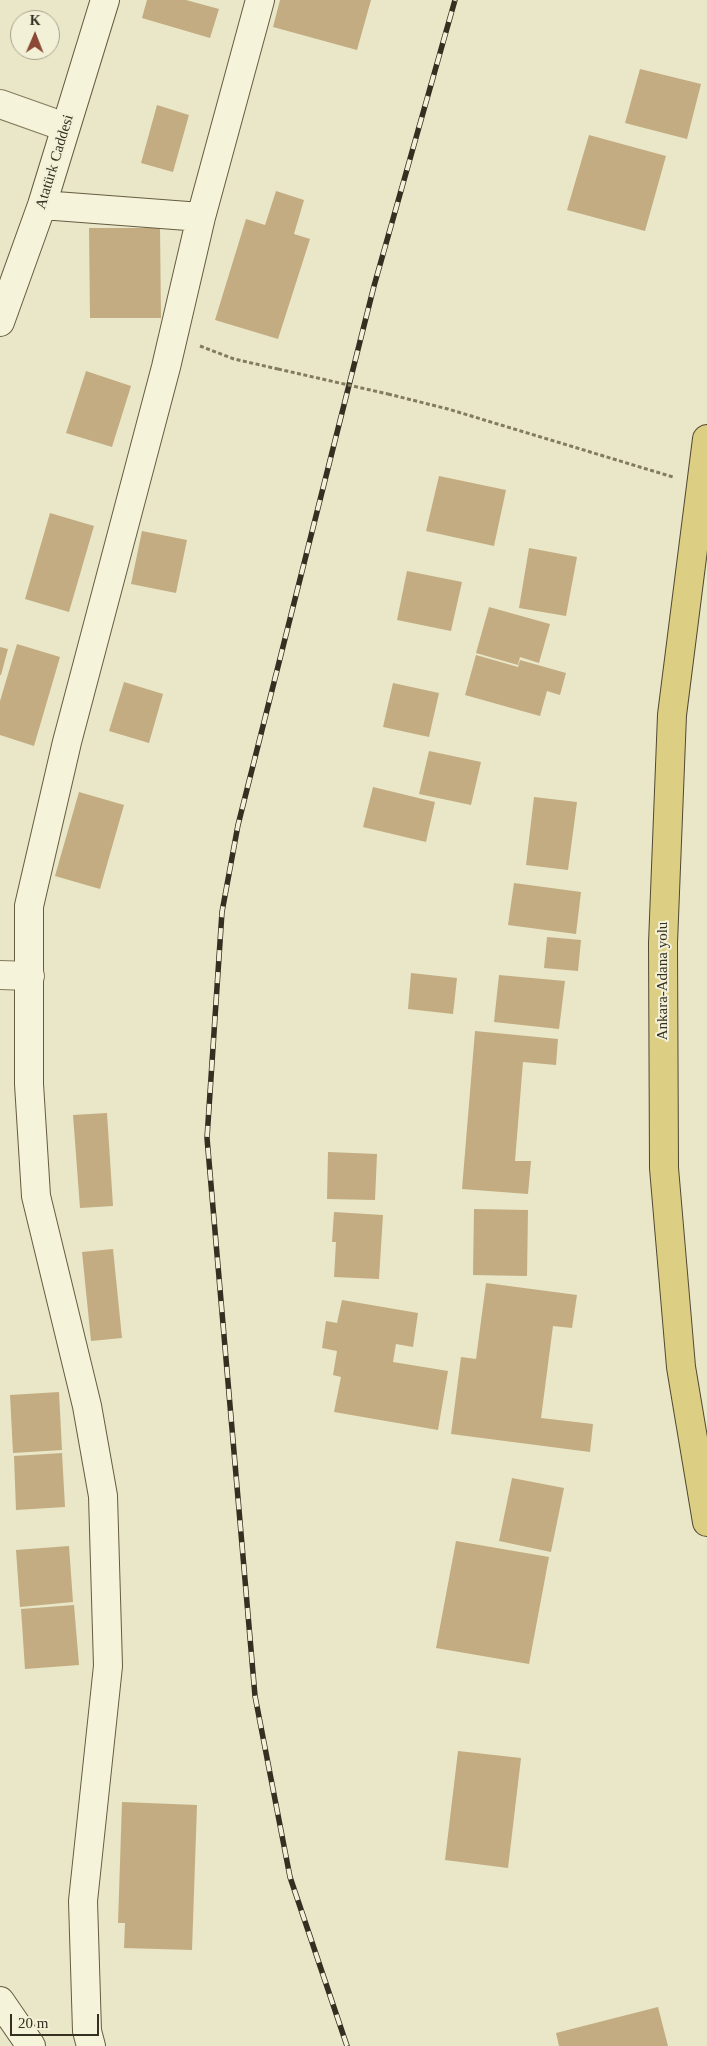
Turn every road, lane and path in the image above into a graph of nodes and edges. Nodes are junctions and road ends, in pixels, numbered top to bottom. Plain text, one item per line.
1 (105, 0) edge
2 (260, 0) edge
3 (0, 104) edge
4 (65, 127) junction
5 (42, 205) junction
6 (201, 218) junction
7 (0, 322) edge
8 (174, 335) junction
9 (707, 439) edge
10 (701, 485) junction
11 (0, 975) edge
12 (30, 976) junction
13 (707, 1522) edge
14 (0, 2001) edge
15 (31, 2046) edge
16 (91, 2046) edge

1 - 4 main road, Atatürk Caddesi
2 - 6 main road
3 - 4 main road
4 - 5 main road, Atatürk Caddesi
5 - 6 main road
5 - 7 main road, Atatürk Caddesi
6 - 8 main road
8 - 10 path, bridge
8 - 12 main road
9 - 10 highway, Ankara-Adana yolu
10 - 13 highway, Ankara-Adana yolu
11 - 12 main road
12 - 16 main road
14 - 15 main road

